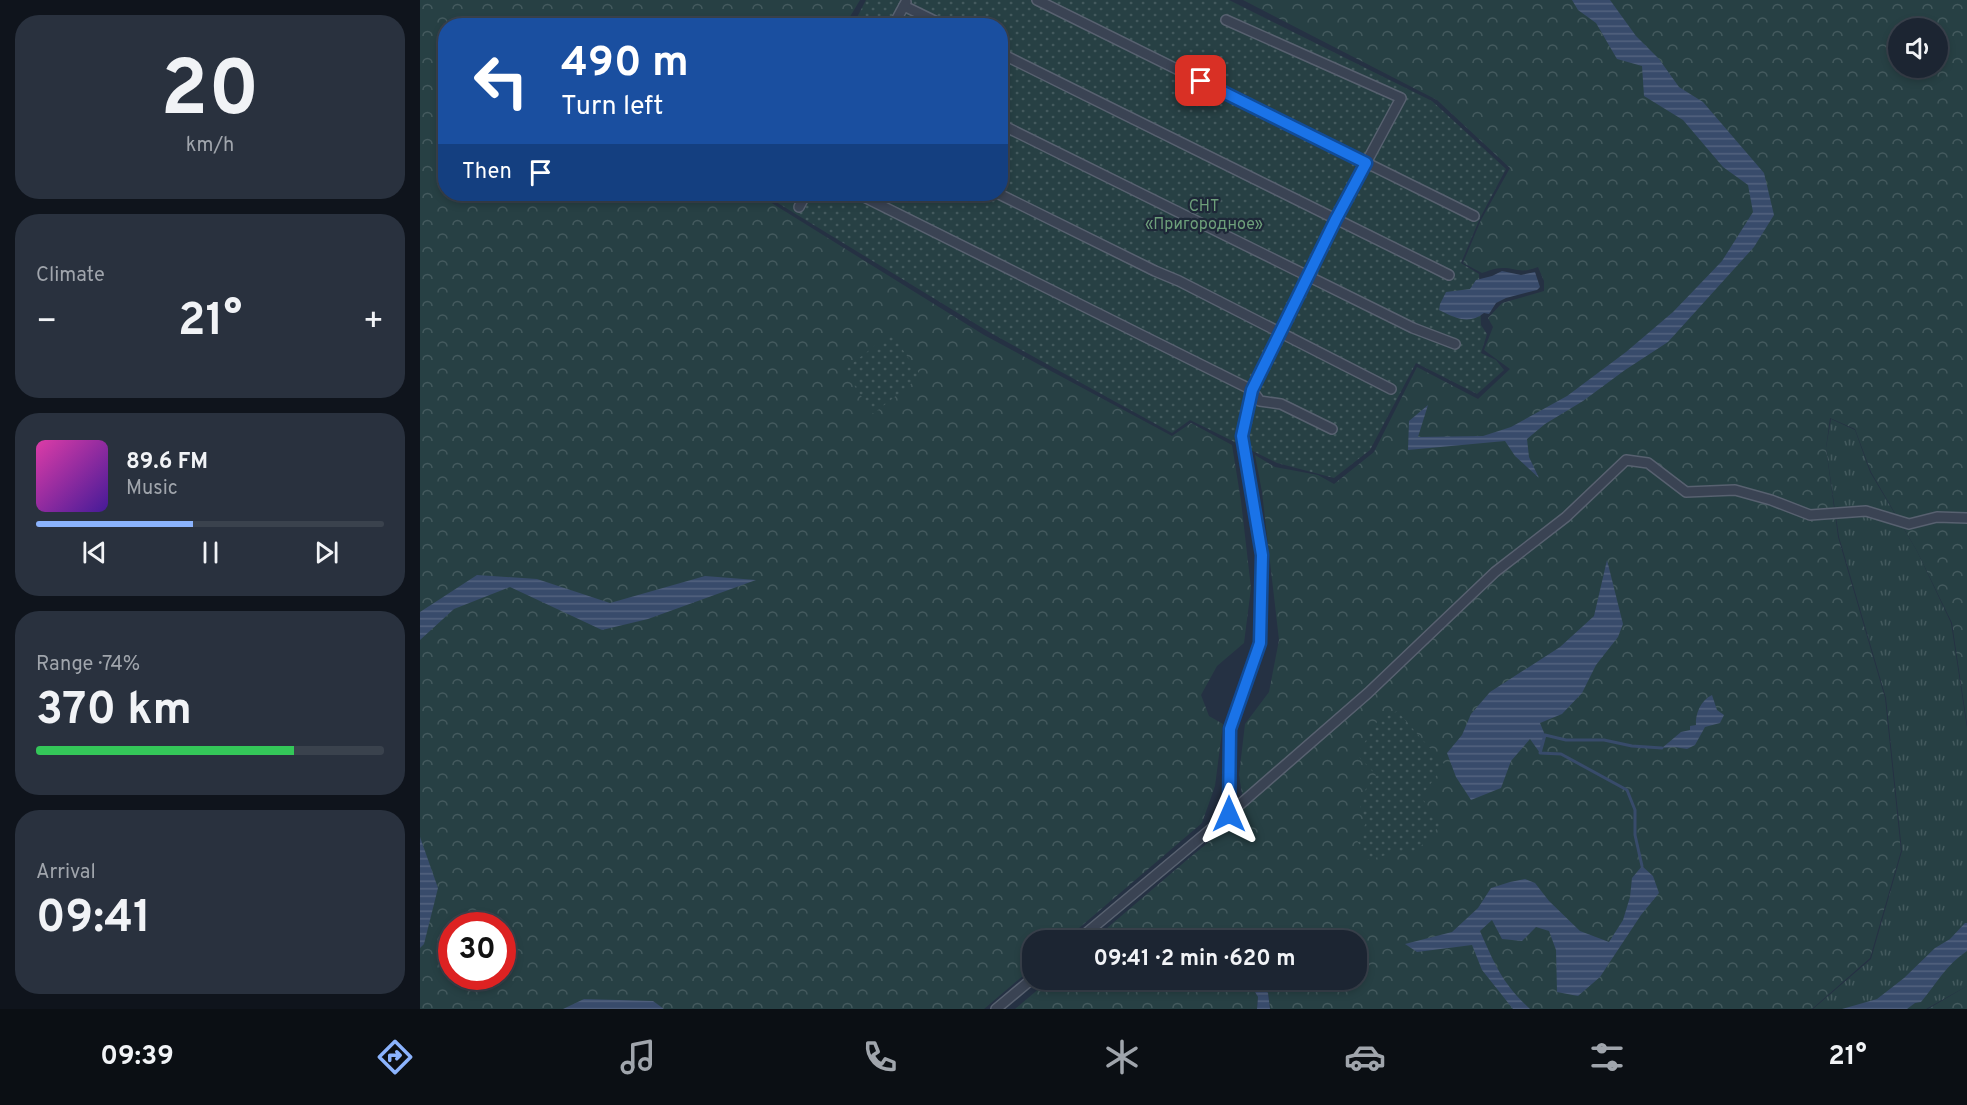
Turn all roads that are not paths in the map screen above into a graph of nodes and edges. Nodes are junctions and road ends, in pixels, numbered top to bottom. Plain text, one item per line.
1 (1037, 0) edge
2 (906, 3) edge
3 (898, 18) edge
4 (931, 18) edge
5 (1226, 20) dead end
6 (1008, 57) edge
7 (1008, 127) edge
8 (1366, 163) junction
9 (1008, 198) edge
10 (802, 201) edge
11 (872, 201) edge
12 (799, 207) dead end
13 (1474, 216) dead end
14 (1336, 219) junction
15 (1449, 275) dead end
16 (1309, 277) junction
17 (1281, 333) junction
18 (1455, 344) dead end
19 (1391, 389) dead end
20 (1252, 390) junction
21 (1332, 429) dead end
22 (1967, 518) edge
23 (1229, 814) junction
24 (1090, 930) edge
25 (1022, 987) edge
26 (996, 1009) edge

1 - 8 street
2 - 3 street
2 - 4 street
5 - 8 street
6 - 14 street
7 - 16 street
8 - 13 street
8 - 14 street
9 - 17 street
10 - 12 street
11 - 20 street
14 - 15 street
14 - 16 street
16 - 17 street
16 - 18 street
17 - 19 street
17 - 20 street
20 - 21 street
20 - 23 street
22 - 23 street
23 - 24 street
25 - 26 street

